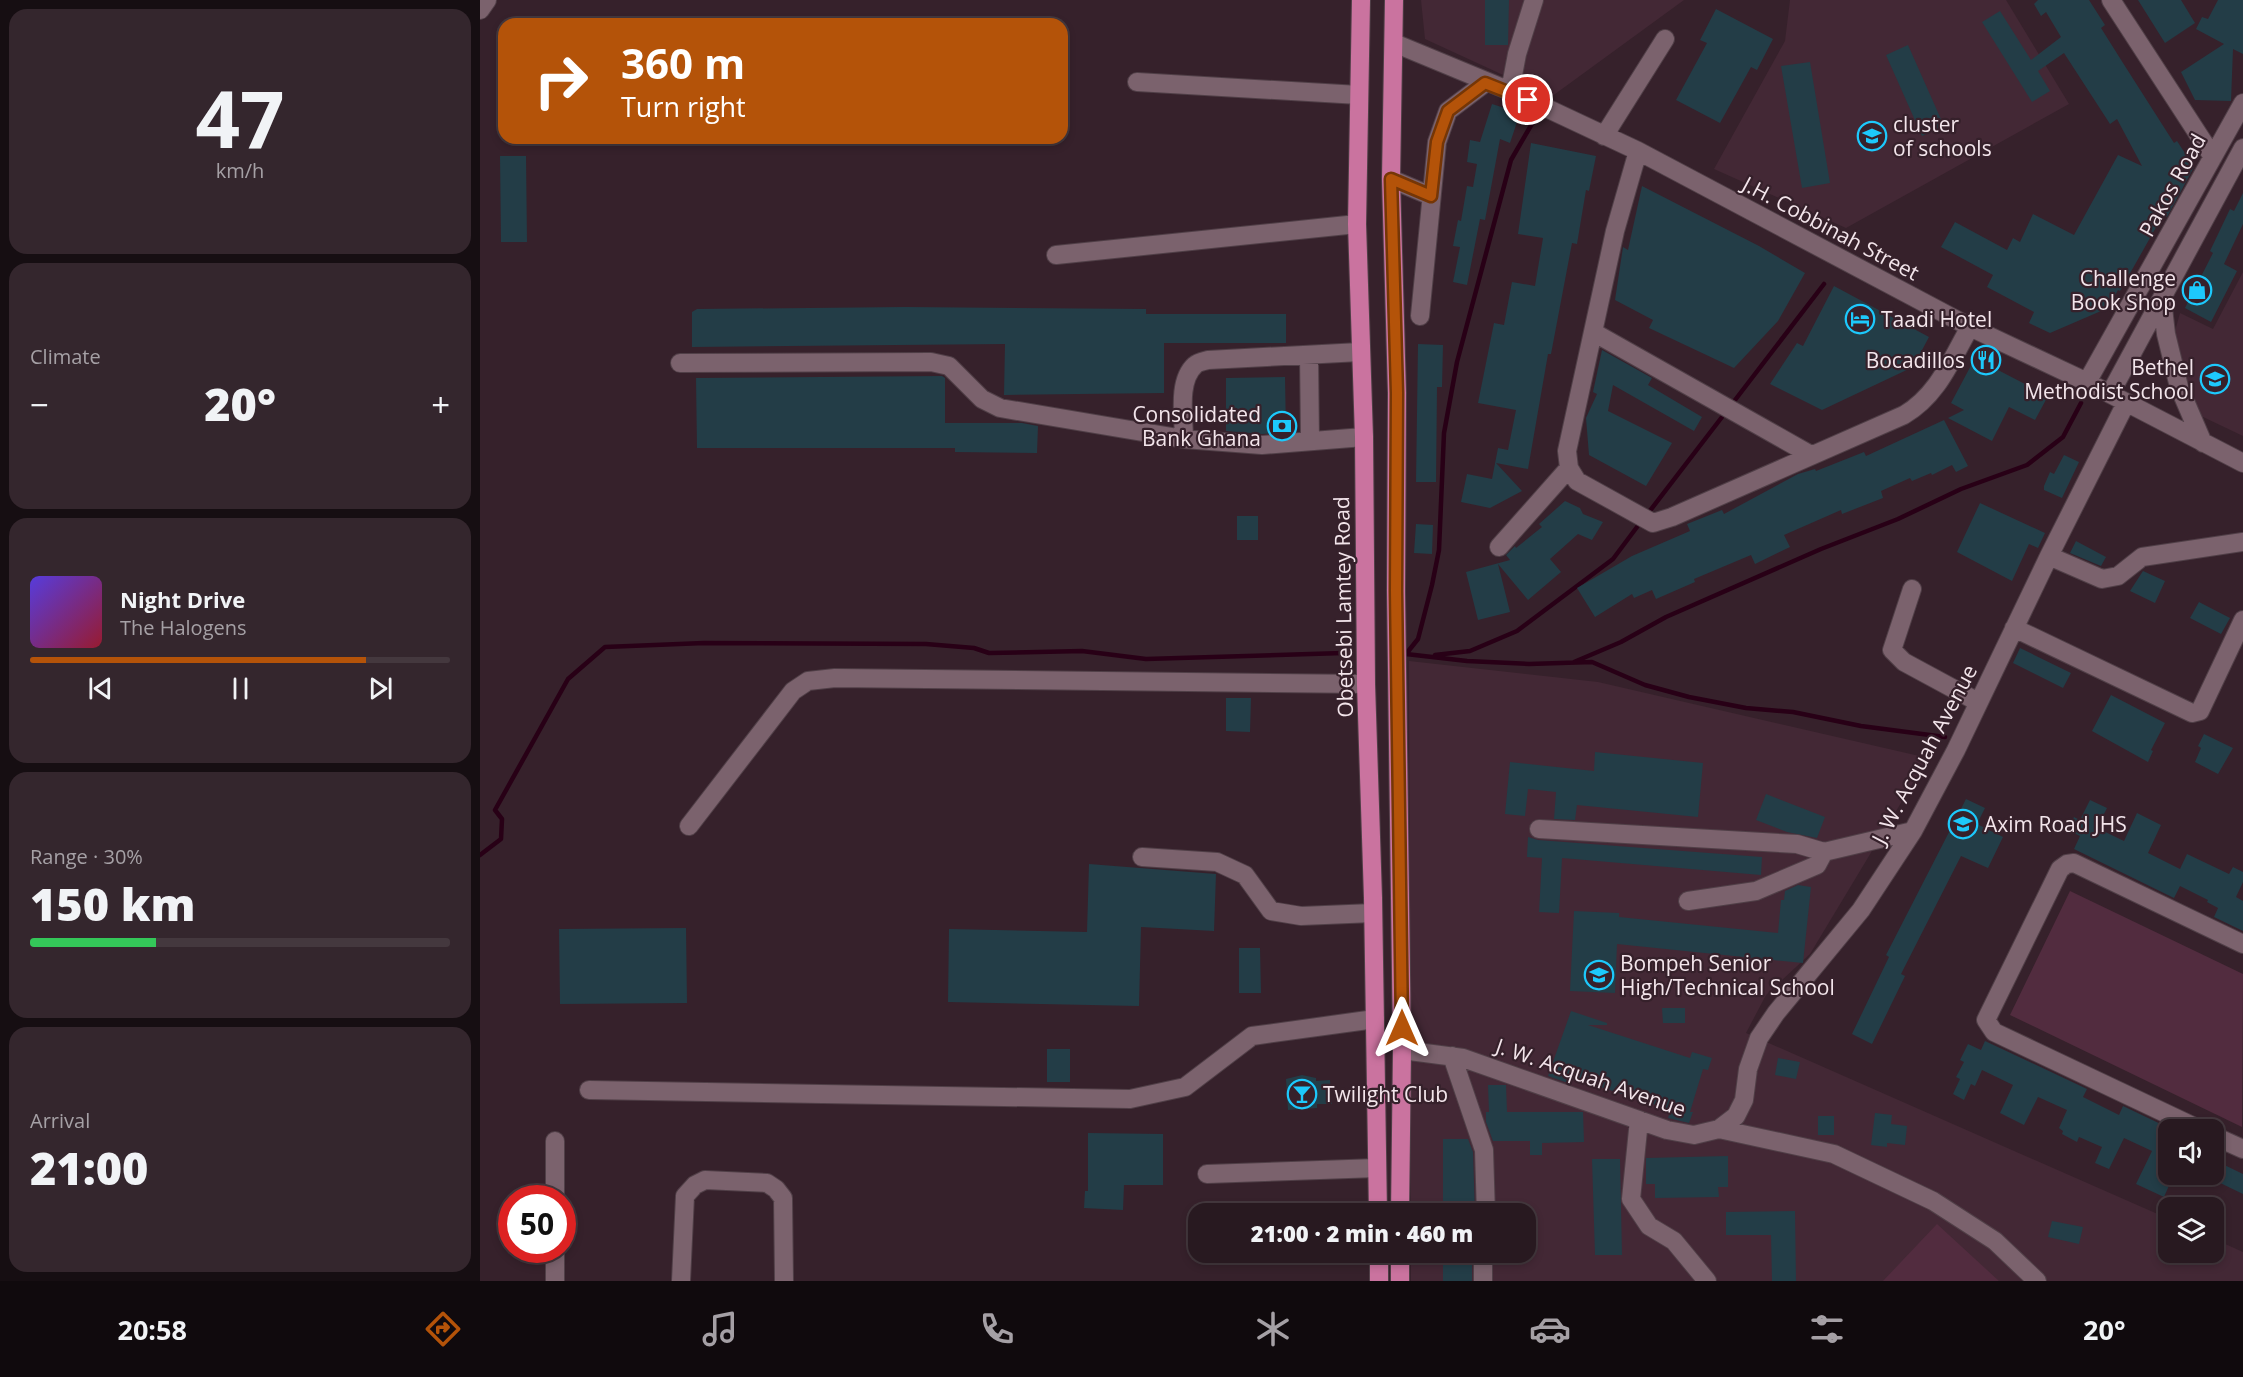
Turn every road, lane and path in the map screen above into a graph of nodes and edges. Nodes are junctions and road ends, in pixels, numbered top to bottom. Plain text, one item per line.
1 (487, 0) edge
2 (1360, 0) edge
3 (1394, 0) edge
4 (1534, 0) edge
5 (2111, 0) edge
6 (480, 10) edge
7 (1665, 39) dead end
8 (1394, 43) junction
9 (1137, 82) dead end
10 (1485, 83) junction
11 (1509, 91) junction
12 (1359, 95) junction
13 (2243, 103) edge
14 (1604, 136) junction
15 (2243, 148) edge
16 (1638, 151) junction
17 (2213, 157) junction
18 (1391, 179) junction
19 (1431, 196) junction
20 (1358, 224) junction
21 (1056, 255) dead end
22 (2162, 299) junction
23 (1420, 316) dead end
24 (1970, 327) junction
25 (1593, 332) junction
26 (1360, 352) junction
27 (1309, 355) junction
28 (680, 363) dead end
29 (2087, 382) junction
30 (2110, 394) junction
31 (2126, 403) junction
32 (1364, 436) junction
33 (1184, 439) junction
34 (1310, 441) junction
35 (2203, 443) junction
36 (1811, 455) junction
37 (2243, 463) edge
38 (1569, 468) junction
39 (2243, 542) edge
40 (1499, 547) dead end
41 (2049, 556) junction
42 (1912, 589) dead end
43 (2243, 620) edge
44 (2014, 628) junction
45 (1366, 684) junction
46 (1978, 702) junction
47 (690, 826) dead end
48 (1539, 829) dead end
49 (1913, 831) junction
50 (1824, 852) junction
51 (1142, 857) dead end
52 (1688, 901) dead end
53 (1373, 913) junction
54 (2243, 944) edge
55 (1375, 1019) junction
56 (1402, 1050) junction
57 (1452, 1056) junction
58 (589, 1090) dead end
59 (2178, 1119) edge
60 (1639, 1120) junction
61 (1719, 1129) junction
62 (2224, 1140) edge
63 (555, 1141) dead end
64 (2243, 1149) edge
65 (1377, 1168) junction
66 (1207, 1174) dead end
67 (555, 1185) edge
68 (1378, 1203) edge
69 (1400, 1203) edge
70 (1486, 1203) edge
71 (555, 1263) edge
72 (1379, 1263) edge
73 (1400, 1263) edge
74 (1483, 1263) edge
75 (555, 1281) edge
76 (681, 1281) edge
77 (784, 1281) edge
78 (1379, 1281) edge
79 (1400, 1281) edge
80 (1483, 1281) edge
81 (1707, 1281) edge
82 (2037, 1281) edge

1 - 6 street
2 - 12 main road, Obetsebi Lamtey Road
3 - 8 main road
4 - 11 street
5 - 17 street
7 - 14 street
8 - 10 street, J.H. Cobbinah Street
8 - 18 main road
9 - 12 street
10 - 11 street, J.H. Cobbinah Street
10 - 19 street
11 - 14 street, J.H. Cobbinah Street
12 - 20 main road, Obetsebi Lamtey Road
13 - 17 street, Pakos Road
14 - 16 street, J.H. Cobbinah Street
15 - 22 street
16 - 24 street, J.H. Cobbinah Street
16 - 25 street
17 - 29 street, Pakos Road
18 - 19 street
18 - 56 main road
19 - 23 street
20 - 21 street
20 - 26 main road, Obetsebi Lamtey Road
22 - 30 street
22 - 35 street
24 - 29 street, J.H. Cobbinah Street
24 - 36 street
25 - 36 street
25 - 38 street
26 - 27 street
26 - 32 main road, Obetsebi Lamtey Road
27 - 33 street
27 - 34 street
28 - 33 street
29 - 30 street, J.H. Cobbinah Street
30 - 31 street, J.H. Cobbinah Street
31 - 35 street, J.H. Cobbinah Street
31 - 41 street, J. W. Acquah Avenue
32 - 34 street
32 - 45 main road, Obetsebi Lamtey Road
33 - 34 street
35 - 37 street, J.H. Cobbinah Street
36 - 38 street
38 - 40 street
39 - 41 street
41 - 44 street, J. W. Acquah Avenue
42 - 46 street
43 - 44 street
44 - 46 street, J. W. Acquah Avenue
45 - 47 street
45 - 53 main road, Obetsebi Lamtey Road
46 - 49 street, J. W. Acquah Avenue
48 - 50 street
49 - 50 street
49 - 61 street, J. W. Acquah Avenue
50 - 52 street
51 - 53 street
53 - 55 main road, Obetsebi Lamtey Road
54 - 59 street
55 - 58 street
55 - 65 main road, Obetsebi Lamtey Road
56 - 57 street, J. W. Acquah Avenue
56 - 69 main road
57 - 60 street, J. W. Acquah Avenue
57 - 70 street
60 - 61 street, J. W. Acquah Avenue
60 - 81 street
61 - 82 street
62 - 64 street
63 - 67 street
65 - 66 street
65 - 68 main road, Obetsebi Lamtey Road
71 - 75 street
72 - 78 main road
73 - 79 main road
74 - 80 street
76 - 77 street

